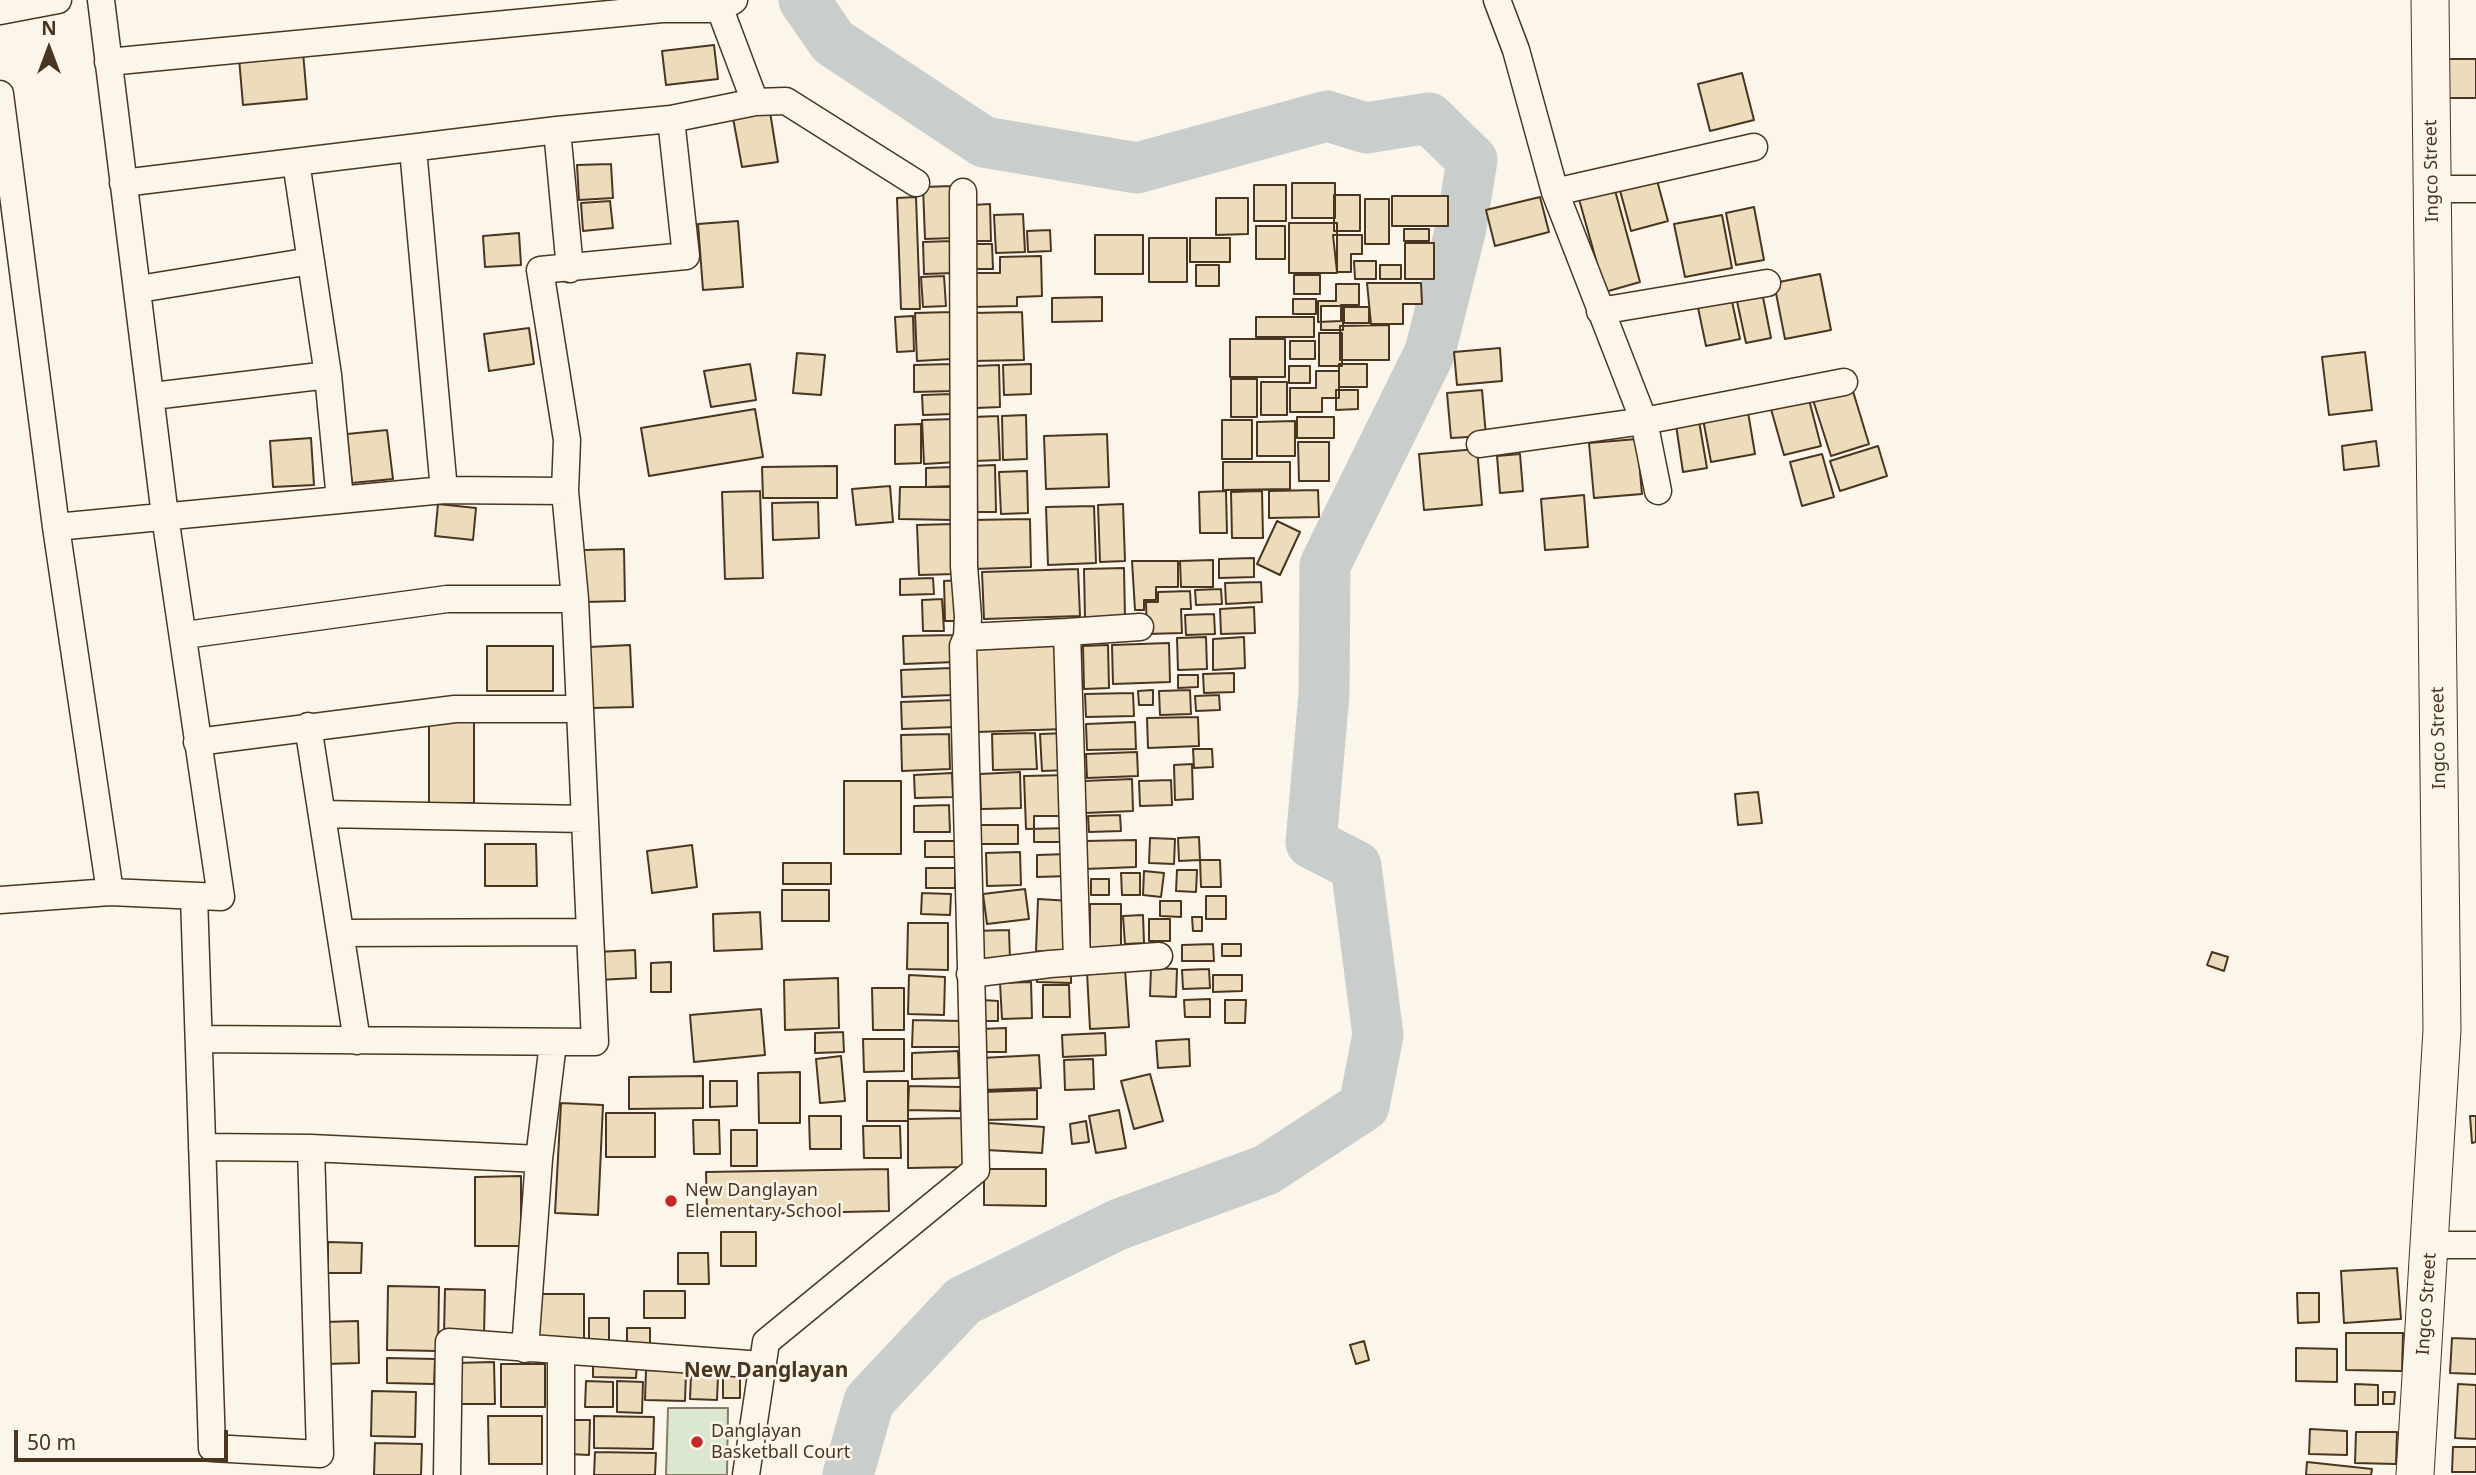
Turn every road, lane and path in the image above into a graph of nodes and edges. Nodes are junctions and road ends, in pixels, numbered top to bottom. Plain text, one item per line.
1 (58, 0) edge
2 (101, 0) edge
3 (1497, 0) edge
4 (2430, 0) edge
5 (727, 5) edge
6 (0, 11) edge
7 (108, 62) junction
8 (0, 94) edge
9 (755, 102) junction
10 (671, 119) junction
11 (556, 130) junction
12 (1754, 147) dead end
13 (413, 149) junction
14 (296, 162) junction
15 (122, 183) junction
16 (916, 183) dead end
17 (2432, 189) junction
18 (2476, 189) edge
19 (963, 192) dead end
20 (1555, 192) junction
21 (312, 261) junction
22 (570, 269) junction
23 (1767, 283) dead end
24 (139, 289) junction
25 (1600, 311) junction
26 (328, 375) junction
27 (1844, 382) dead end
28 (153, 397) junction
29 (1644, 421) junction
30 (1480, 444) dead end
31 (444, 490) junction
32 (565, 491) junction
33 (1658, 491) dead end
34 (340, 500) junction
35 (165, 516) junction
36 (56, 527) junction
37 (575, 599) junction
38 (1140, 627) dead end
39 (1066, 632) junction
40 (185, 635) junction
41 (967, 637) junction
42 (578, 709) junction
43 (308, 726) junction
44 (197, 741) junction
45 (323, 814) junction
46 (585, 819) junction
47 (110, 892) junction
48 (194, 896) junction
49 (0, 900) edge
50 (590, 932) junction
51 (341, 933) junction
52 (1159, 956) dead end
53 (1077, 962) junction
54 (970, 974) junction
55 (199, 1039) junction
56 (357, 1041) junction
57 (553, 1043) junction
58 (202, 1147) junction
59 (311, 1148) junction
60 (539, 1159) junction
61 (2431, 1245) junction
62 (2476, 1245) edge
63 (525, 1349) junction
64 (561, 1351) junction
65 (762, 1365) junction
66 (447, 1475) edge
67 (561, 1475) edge
68 (746, 1475) edge
69 (2415, 1475) edge

1 - 6 street
2 - 7 street
3 - 20 street
4 - 17 street, Ingco Street
5 - 7 street
5 - 9 street
7 - 15 street
8 - 36 street
9 - 10 street
9 - 16 street
10 - 11 street
10 - 22 street
11 - 13 street
11 - 22 street
12 - 20 street
13 - 14 street
13 - 31 street
14 - 15 street
14 - 21 street
15 - 24 street
17 - 18 street
17 - 61 street, Ingco Street
19 - 41 street
20 - 25 street
21 - 24 street
21 - 26 street
22 - 32 street
23 - 25 street
24 - 28 street
25 - 29 street
26 - 28 street
26 - 34 street
27 - 29 street
28 - 35 street
29 - 30 street
29 - 33 street
31 - 32 street
31 - 34 street
32 - 37 street
34 - 35 street
35 - 36 street
35 - 40 street
36 - 47 street
37 - 40 street
37 - 42 street
38 - 39 street
39 - 41 street
39 - 53 street
40 - 44 street
41 - 54 street
42 - 43 street
42 - 46 street
43 - 44 street
43 - 45 street
44 - 48 street
45 - 46 street
45 - 51 street
46 - 50 street
47 - 48 street
47 - 49 street
48 - 55 street
50 - 51 street
50 - 57 street
51 - 56 street
52 - 53 street
53 - 54 street
54 - 65 street
55 - 56 street
55 - 58 street
56 - 57 street
57 - 60 street
58 - 59 street
58 - 59 street
59 - 60 street
60 - 63 street
61 - 62 street
61 - 69 street, Ingco Street
63 - 64 street
63 - 66 street
64 - 65 street
64 - 67 street
65 - 68 street

